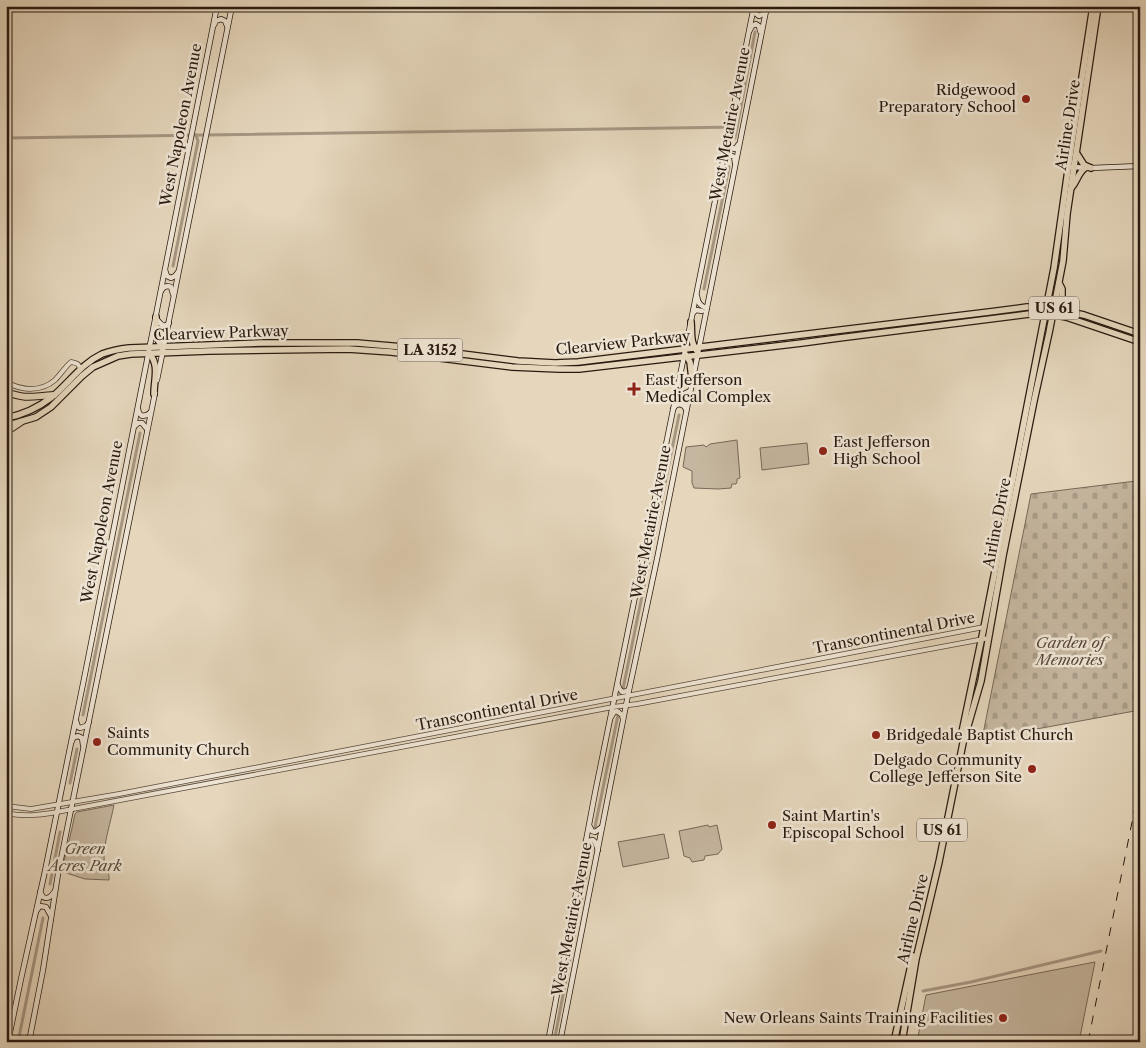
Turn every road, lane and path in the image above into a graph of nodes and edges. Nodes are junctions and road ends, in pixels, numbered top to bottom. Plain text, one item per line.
1 (217, 6) edge
2 (232, 6) edge
3 (767, 6) edge
4 (1093, 6) edge
5 (1098, 6) edge
6 (754, 8) edge
7 (765, 13) junction
8 (213, 26) junction
9 (227, 28) junction
10 (749, 30) junction
11 (760, 35) junction
12 (729, 134) junction
13 (740, 141) junction
14 (1077, 154) junction
15 (722, 165) junction
16 (735, 166) junction
17 (1140, 166) edge
18 (1071, 167) junction
19 (1088, 168) junction
20 (1071, 189) junction
21 (1060, 226) junction
22 (1065, 236) junction
23 (165, 269) junction
24 (179, 272) junction
25 (1059, 282) junction
26 (161, 291) junction
27 (697, 294) junction
28 (710, 294) junction
29 (174, 297) junction
30 (695, 305) junction
31 (1046, 306) junction
32 (707, 308) junction
33 (1054, 308) junction
34 (702, 311) junction
35 (1068, 311) junction
36 (693, 313) junction
37 (1045, 313) junction
38 (1052, 315) junction
39 (156, 317) junction
40 (952, 317) junction
41 (704, 321) junction
42 (691, 322) junction
43 (169, 323) junction
44 (920, 328) junction
45 (1140, 334) edge
46 (766, 339) junction
47 (1140, 342) edge
48 (315, 346) junction
49 (767, 347) junction
50 (163, 349) junction
51 (149, 351) junction
52 (697, 351) junction
53 (654, 353) junction
54 (686, 354) junction
55 (470, 355) junction
56 (446, 358) junction
57 (496, 359) junction
58 (640, 362) junction
59 (475, 363) junction
60 (83, 370) junction
61 (692, 379) junction
62 (6, 382) edge
63 (678, 389) junction
64 (6, 392) edge
65 (690, 392) junction
66 (154, 394) junction
67 (54, 395) junction
68 (137, 408) junction
69 (673, 410) junction
70 (686, 411) junction
71 (151, 412) junction
72 (6, 418) edge
73 (21, 422) junction
74 (6, 426) edge
75 (134, 428) junction
76 (147, 431) junction
77 (6, 432) edge
78 (988, 627) junction
79 (986, 638) junction
80 (618, 681) junction
81 (630, 687) junction
82 (628, 695) junction
83 (614, 698) junction
84 (627, 705) junction
85 (613, 707) junction
86 (610, 718) junction
87 (76, 720) junction
88 (624, 721) junction
89 (89, 722) junction
90 (72, 740) junction
91 (84, 748) junction
92 (320, 756) junction
93 (321, 762) junction
94 (73, 802) junction
95 (58, 804) junction
96 (6, 806) edge
97 (72, 809) junction
98 (57, 812) junction
99 (6, 813) edge
100 (590, 824) junction
101 (604, 824) junction
102 (586, 844) junction
103 (598, 854) junction
104 (56, 890) junction
105 (40, 892) junction
106 (36, 912) junction
107 (52, 917) junction
108 (8, 1042) edge
109 (29, 1042) edge
110 (548, 1042) edge
111 (560, 1042) edge
112 (894, 1042) edge
113 (902, 1042) edge

1 - 8 main road, West Napoleon Avenue
2 - 9 main road, West Napoleon Avenue
3 - 7 main road, West Metairie Avenue
4 - 18 highway, Airline Drive / US 61
5 - 14 highway, Airline Drive / US 61
6 - 7 main road
6 - 10 main road, West Metairie Avenue
7 - 11 main road, West Metairie Avenue
8 - 9 main road
8 - 23 main road, West Napoleon Avenue
9 - 24 main road, West Napoleon Avenue
10 - 11 main road
10 - 12 main road, West Metairie Avenue
11 - 13 main road, West Metairie Avenue
12 - 13 main road
12 - 15 main road, West Metairie Avenue
13 - 16 main road, West Metairie Avenue
14 - 18 highway, Airline Drive / US 61
14 - 19 highway
15 - 16 main road
15 - 27 main road, West Metairie Avenue
16 - 28 main road, West Metairie Avenue
17 - 19 main road
18 - 19 main road
18 - 20 highway, Airline Drive / US 61
18 - 21 highway, Airline Drive / US 61
19 - 20 highway
20 - 22 highway, Airline Drive / US 61
21 - 22 highway
21 - 31 highway, Airline Drive / US 61
22 - 25 highway, Airline Drive / US 61
23 - 24 main road
23 - 26 main road, West Napoleon Avenue
24 - 29 main road, West Napoleon Avenue
25 - 33 highway, Airline Drive / US 61
25 - 35 highway
26 - 29 main road
26 - 39 main road, West Napoleon Avenue
27 - 28 main road
27 - 30 main road, West Metairie Avenue
27 - 32 main road
28 - 32 main road, West Metairie Avenue
29 - 43 main road, West Napoleon Avenue
30 - 34 main road
30 - 36 main road, West Metairie Avenue
31 - 33 highway, Clearview Parkway / LA 3152
31 - 37 highway, Airline Drive / US 61
31 - 40 highway, Clearview Parkway / LA 3152
32 - 41 main road, West Metairie Avenue
33 - 35 highway, Clearview Parkway / LA 3152
33 - 38 highway, Airline Drive / US 61
34 - 36 main road
34 - 41 main road
35 - 45 highway, Clearview Parkway / LA 3152
36 - 42 main road, West Metairie Avenue
37 - 38 highway, Clearview Parkway / LA 3152
37 - 44 highway, Clearview Parkway / LA 3152
37 - 78 highway, Airline Drive / US 61
38 - 47 highway, LA 3152
38 - 78 highway, Airline Drive / US 61
39 - 43 main road
39 - 50 highway
39 - 51 main road, West Napoleon Avenue
40 - 44 highway
40 - 46 highway, Clearview Parkway / LA 3152
41 - 52 main road, West Metairie Avenue
42 - 52 highway
42 - 54 main road, West Metairie Avenue
43 - 50 main road, West Napoleon Avenue
44 - 49 highway, Clearview Parkway / LA 3152
46 - 49 highway
46 - 52 highway, Clearview Parkway / LA 3152
48 - 50 highway, Clearview Parkway / LA 3152
48 - 50 highway, Clearview Parkway / LA 3152
48 - 55 highway, Clearview Parkway / LA 3152
48 - 56 highway, Clearview Parkway / LA 3152
49 - 52 highway, Clearview Parkway / LA 3152
50 - 51 highway, Clearview Parkway / LA 3152
50 - 66 main road, West Napoleon Avenue
51 - 60 highway, Clearview Parkway / LA 3152
51 - 60 highway, Clearview Parkway / LA 3152
51 - 66 highway
51 - 68 main road, West Napoleon Avenue
52 - 54 highway, Clearview Parkway / LA 3152
52 - 61 main road, West Metairie Avenue
53 - 54 highway, Clearview Parkway / LA 3152
53 - 57 highway, Clearview Parkway / LA 3152
53 - 58 highway
54 - 58 highway, Clearview Parkway / LA 3152
54 - 61 highway
54 - 63 main road, West Metairie Avenue
55 - 56 highway
55 - 57 highway, Clearview Parkway / LA 3152
56 - 59 highway, Clearview Parkway / LA 3152
57 - 59 highway
58 - 59 highway, Clearview Parkway / LA 3152
60 - 62 street
60 - 67 highway, Clearview Parkway / LA 3152
60 - 73 highway, Clearview Parkway / LA 3152
61 - 65 main road, West Metairie Avenue
63 - 65 main road
63 - 69 main road, West Metairie Avenue
64 - 67 highway
65 - 70 main road, West Metairie Avenue
66 - 71 main road, West Napoleon Avenue
67 - 72 highway, Clearview Parkway / LA 3152
68 - 71 main road
68 - 75 main road, West Napoleon Avenue
69 - 70 main road
69 - 80 main road, West Metairie Avenue
70 - 81 main road, West Metairie Avenue
71 - 76 main road, West Napoleon Avenue
73 - 74 highway, Clearview Parkway / LA 3152
73 - 77 highway
75 - 76 main road
75 - 87 main road, West Napoleon Avenue
76 - 89 main road, West Napoleon Avenue
78 - 79 highway, Airline Drive / US 61
78 - 82 street, Transcontinental Drive
79 - 84 street, Transcontinental Drive
79 - 112 highway, Airline Drive / US 61
79 - 113 highway, Airline Drive / US 61
80 - 81 main road
80 - 83 main road, West Metairie Avenue
81 - 82 main road, West Metairie Avenue
82 - 83 street, Transcontinental Drive
82 - 84 main road, West Metairie Avenue
83 - 85 main road, West Metairie Avenue
83 - 92 street, Transcontinental Drive
84 - 85 street, Transcontinental Drive
84 - 88 main road, West Metairie Avenue
85 - 86 main road, West Metairie Avenue
85 - 93 street, Transcontinental Drive
86 - 88 main road
86 - 100 main road, West Metairie Avenue
87 - 89 main road
87 - 90 main road, West Napoleon Avenue
88 - 101 main road, West Metairie Avenue
89 - 91 main road, West Napoleon Avenue
90 - 91 main road
90 - 95 main road, West Napoleon Avenue
91 - 94 main road, West Napoleon Avenue
92 - 93 street
92 - 94 street, Transcontinental Drive
93 - 97 street, Transcontinental Drive
94 - 95 street, Transcontinental Drive
94 - 97 main road, West Napoleon Avenue
95 - 96 street, Transcontinental Drive
95 - 98 main road, West Napoleon Avenue
97 - 98 street, Transcontinental Drive
97 - 104 main road, West Napoleon Avenue
98 - 99 street, Transcontinental Drive
98 - 105 main road, West Napoleon Avenue
100 - 101 main road
100 - 102 main road, West Metairie Avenue
101 - 103 main road, West Metairie Avenue
102 - 103 main road
102 - 110 main road, West Metairie Avenue
103 - 111 main road, West Metairie Avenue
104 - 105 main road
104 - 107 main road, West Napoleon Avenue
105 - 106 main road, West Napoleon Avenue
106 - 107 main road
106 - 108 main road, West Napoleon Avenue
107 - 109 main road, West Napoleon Avenue

